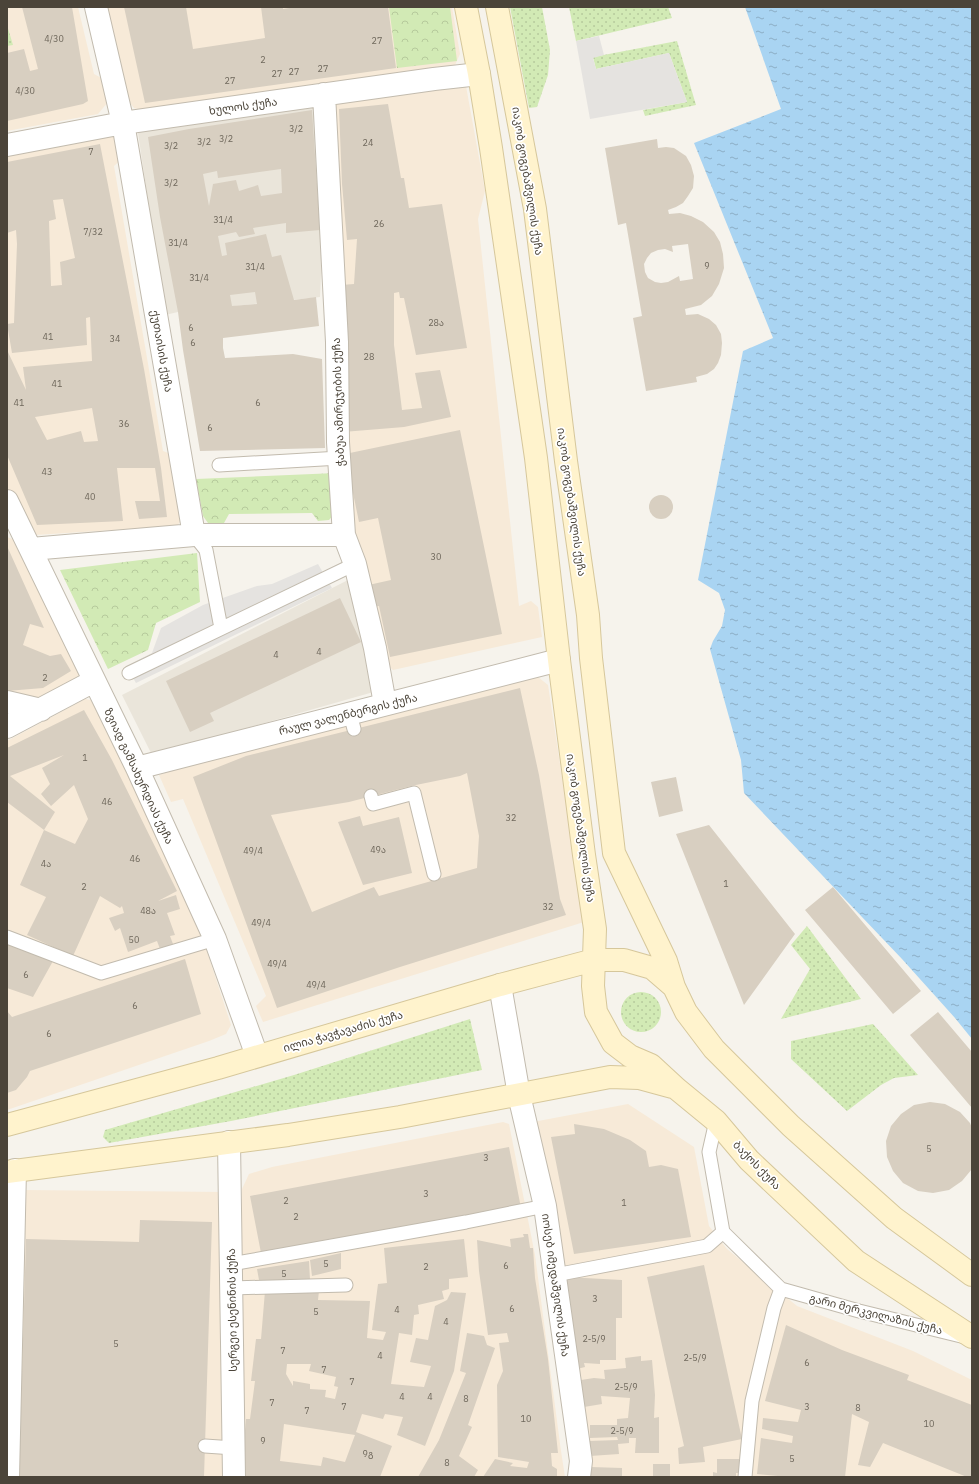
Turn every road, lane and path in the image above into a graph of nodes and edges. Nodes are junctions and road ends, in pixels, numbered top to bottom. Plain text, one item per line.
1 (96, 7) edge
2 (466, 7) edge
3 (497, 7) edge
4 (479, 74) junction
5 (324, 94) junction
6 (123, 123) junction
7 (7, 145) edge
8 (340, 458) junction
9 (219, 465) dead end
10 (7, 501) edge
11 (194, 535) junction
12 (344, 535) junction
13 (20, 537) edge
14 (355, 564) junction
15 (221, 628) junction
16 (559, 660) junction
17 (130, 672) dead end
18 (94, 681) junction
19 (7, 702) edge
20 (385, 704) junction
21 (40, 710) junction
22 (7, 728) edge
23 (137, 768) junction
24 (371, 796) dead end
25 (434, 874) dead end
26 (7, 937) edge
27 (215, 939) junction
28 (594, 960) junction
29 (500, 985) junction
30 (674, 987) junction
31 (257, 1056) junction
32 (676, 1089) junction
33 (519, 1095) junction
34 (716, 1121) junction
35 (7, 1125) edge
36 (229, 1142) junction
37 (11, 1171) edge
38 (545, 1206) junction
39 (723, 1232) junction
40 (231, 1264) junction
41 (555, 1275) junction
42 (972, 1275) edge
43 (346, 1284) dead end
44 (231, 1288) junction
45 (781, 1289) junction
46 (972, 1338) edge
47 (205, 1446) dead end
48 (234, 1448) junction
49 (8, 1477) edge
50 (234, 1477) edge
51 (579, 1477) edge
52 (745, 1477) edge

1 - 6 street, ქუთაისის ქუჩა
2 - 4 main road, იაკობ გოგებაშვილის ქუჩა
3 - 30 main road, იაკობ გოგებაშვილის ქუჩა
4 - 5 street, ხულოს ქუჩა
4 - 16 main road, იაკობ გოგებაშვილის ქუჩა
5 - 6 street, ხულოს ქუჩა
5 - 8 street, ჭაბუა ამირეჯიბის ქუჩა
6 - 7 street, ხულოს ქუჩა
6 - 11 street, ქუთაისის ქუჩა
8 - 9 lane
8 - 12 street, ჭაბუა ამირეჯიბის ქუჩა
10 - 13 street, ზვიად გამსახურდიას ქუჩა
11 - 12 street
11 - 13 street
11 - 15 lane
12 - 14 street, ჭაბუა ამირეჯიბის ქუჩა
13 - 18 street, ზვიად გამსახურდიას ქუჩა
14 - 15 lane
14 - 20 street, ჭაბუა ამირეჯიბის ქუჩა
15 - 17 lane
16 - 20 street, რაულ ვალენბერგის ქუჩა
16 - 28 main road, იაკობ გოგებაშვილის ქუჩა
18 - 21 street
18 - 23 street, ზვიად გამსახურდიას ქუჩა
19 - 21 street
20 - 23 street, რაულ ვალენბერგის ქუჩა
21 - 22 street
23 - 27 street, ზვიად გამსახურდიას ქუჩა
24 - 25 lane
26 - 27 lane
27 - 31 street, ზვიად გამსახურდიას ქუჩა
28 - 29 main road, ილია ჭავჭავაძის ქუჩა
28 - 30 main road, ილია ჭავჭავაძის ქუჩა
28 - 32 main road, ბაქოს ქუჩა
29 - 31 main road, ილია ჭავჭავაძის ქუჩა
29 - 33 street, იოსებ იმედაშვილის ქუჩა
30 - 42 main road
31 - 35 main road, ილია ჭავჭავაძის ქუჩა
32 - 33 main road
32 - 34 main road, ბაქოს ქუჩა
33 - 36 main road
33 - 38 street, იოსებ იმედაშვილის ქუჩა
34 - 39 lane
34 - 46 main road, ბაქოს ქუჩა
36 - 37 main road
36 - 40 street, სერგეი ესენინის ქუჩა
37 - 49 street
38 - 40 lane
38 - 41 street, იოსებ იმედაშვილის ქუჩა
39 - 41 lane
39 - 45 lane, გარი მერკვილაზის ქუჩა
40 - 44 street, სერგეი ესენინის ქუჩა
41 - 51 street, იოსებ იმედაშვილის ქუჩა
43 - 44 lane
44 - 48 street, სერგეი ესენინის ქუჩა
45 - 46 lane, გარი მერკვილაზის ქუჩა
45 - 52 lane
47 - 48 lane
48 - 50 street, სერგეი ესენინის ქუჩა

